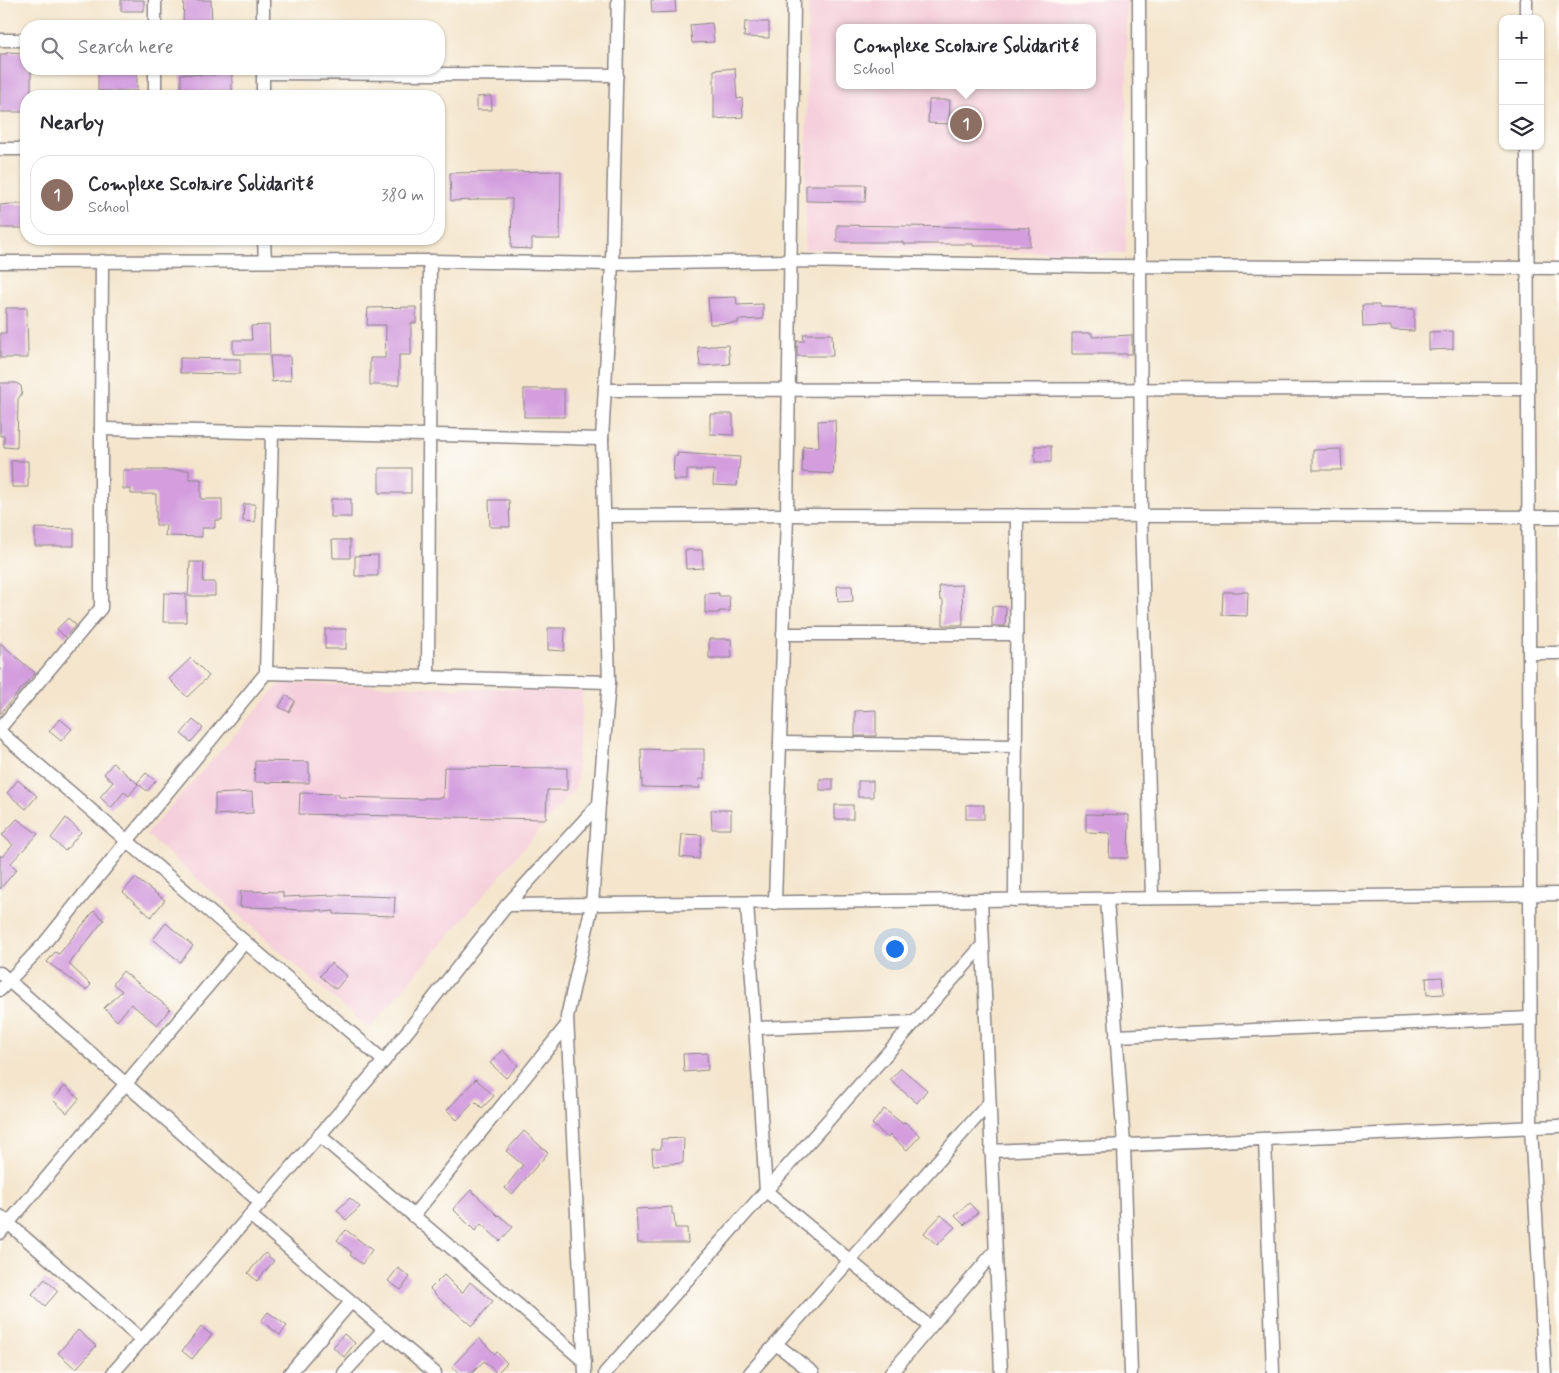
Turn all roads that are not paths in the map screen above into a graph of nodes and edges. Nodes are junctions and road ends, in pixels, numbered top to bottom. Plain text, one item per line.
1 (155, 0) edge
2 (263, 0) edge
3 (618, 0) edge
4 (794, 0) edge
5 (1139, 0) edge
6 (1526, 0) edge
7 (1526, 15) edge
8 (155, 20) edge
9 (263, 20) edge
10 (0, 40) edge
11 (20, 40) edge
12 (445, 73) edge
13 (155, 75) edge
14 (263, 75) edge
15 (617, 75) junction
16 (155, 90) edge
17 (263, 90) edge
18 (0, 149) edge
19 (20, 149) edge
20 (1527, 150) edge
21 (264, 245) edge
22 (265, 261) junction
23 (430, 261) junction
24 (791, 261) junction
25 (0, 262) edge
26 (102, 262) junction
27 (612, 264) junction
28 (1140, 266) junction
29 (1527, 268) junction
30 (1559, 268) edge
31 (1528, 388) junction
32 (1141, 389) junction
33 (605, 390) junction
34 (788, 390) junction
35 (100, 429) junction
36 (272, 433) junction
37 (430, 434) junction
38 (602, 439) junction
39 (787, 515) junction
40 (1017, 515) junction
41 (604, 516) junction
42 (1141, 516) junction
43 (1528, 517) junction
44 (1559, 517) edge
45 (783, 634) junction
46 (1016, 634) junction
47 (1529, 653) junction
48 (1559, 653) edge
49 (266, 673) junction
50 (428, 678) junction
51 (610, 682) junction
52 (0, 728) edge
53 (0, 732) edge
54 (780, 744) junction
55 (1016, 746) junction
56 (599, 804) junction
57 (127, 841) junction
58 (1530, 894) junction
59 (1559, 894) edge
60 (1152, 898) junction
61 (1107, 899) junction
62 (981, 900) junction
63 (1016, 900) junction
64 (775, 902) junction
65 (747, 903) junction
66 (507, 905) junction
67 (592, 905) junction
68 (245, 942) junction
69 (982, 946) junction
70 (5, 977) edge
71 (0, 990) edge
72 (1530, 1018) junction
73 (915, 1022) junction
74 (567, 1025) junction
75 (755, 1028) junction
76 (1116, 1036) junction
77 (384, 1061) junction
78 (125, 1083) junction
79 (990, 1103) junction
80 (1559, 1126) edge
81 (1531, 1128) junction
82 (319, 1135) junction
83 (1265, 1139) junction
84 (1124, 1145) junction
85 (991, 1151) junction
86 (766, 1191) junction
87 (260, 1203) junction
88 (250, 1215) junction
89 (413, 1216) junction
90 (3, 1224) edge
91 (995, 1252) junction
92 (850, 1260) junction
93 (351, 1302) junction
94 (930, 1327) junction
95 (384, 1329) junction
96 (142, 1340) junction
97 (776, 1344) junction
98 (585, 1367) edge
99 (113, 1373) edge
100 (290, 1373) edge
101 (344, 1373) edge
102 (435, 1373) edge
103 (605, 1373) edge
104 (750, 1373) edge
105 (813, 1373) edge
106 (891, 1373) edge
107 (1001, 1373) edge
108 (1131, 1373) edge
109 (1273, 1373) edge
110 (1545, 1373) edge

1 - 8 street
2 - 9 street
3 - 15 street
4 - 24 street
5 - 28 street
6 - 7 street
10 - 11 street
12 - 15 street
13 - 16 street
14 - 17 street
15 - 27 street
18 - 19 street
20 - 29 street
21 - 22 street
22 - 23 street
22 - 26 street
23 - 27 street
23 - 37 street
24 - 27 street
24 - 28 street
24 - 34 street
25 - 26 street
26 - 35 street
27 - 33 street
28 - 29 street
28 - 32 street
29 - 30 street
29 - 31 street
31 - 32 street
31 - 43 street
32 - 34 street
32 - 42 street
33 - 34 street
33 - 38 street
34 - 39 street
35 - 36 street
35 - 52 street
36 - 37 street
36 - 49 street
37 - 38 street
37 - 50 street
38 - 41 street
39 - 40 street
39 - 41 street
39 - 45 street
40 - 42 street
40 - 46 street
41 - 51 street
42 - 43 street
42 - 60 street
43 - 44 street
43 - 47 street
45 - 46 street
45 - 54 street
46 - 55 street
47 - 48 street
47 - 58 street
49 - 50 street
49 - 57 street
50 - 51 street
51 - 56 street
53 - 57 street
54 - 55 street
54 - 64 street
55 - 63 street
56 - 66 street
56 - 67 street
57 - 68 street
57 - 70 street
58 - 59 street
58 - 60 street
58 - 72 street
60 - 61 street
61 - 63 street
61 - 76 street
62 - 63 street
62 - 64 street
62 - 69 street
64 - 65 street
65 - 67 street
65 - 75 street
66 - 67 street
66 - 77 street
67 - 74 street
68 - 77 street
68 - 78 street
69 - 73 street
69 - 79 street
70 - 71 street
70 - 78 street
72 - 76 street
72 - 81 street
73 - 75 street
73 - 86 street
74 - 89 street
74 - 98 street
75 - 86 street
76 - 84 street
77 - 82 street
78 - 87 street
78 - 90 street
79 - 85 street
79 - 92 street
80 - 81 street
81 - 83 street
81 - 110 street
82 - 87 street
82 - 89 street
83 - 84 street
83 - 109 street
84 - 85 street
84 - 108 street
85 - 91 street
86 - 92 street
86 - 103 street
87 - 88 street
88 - 93 street
88 - 96 street
89 - 98 street
90 - 96 street
91 - 94 street
91 - 107 street
92 - 94 street
92 - 97 street
93 - 95 street
93 - 100 street
94 - 106 street
95 - 101 street
95 - 102 street
96 - 99 street
97 - 104 street
97 - 105 street

